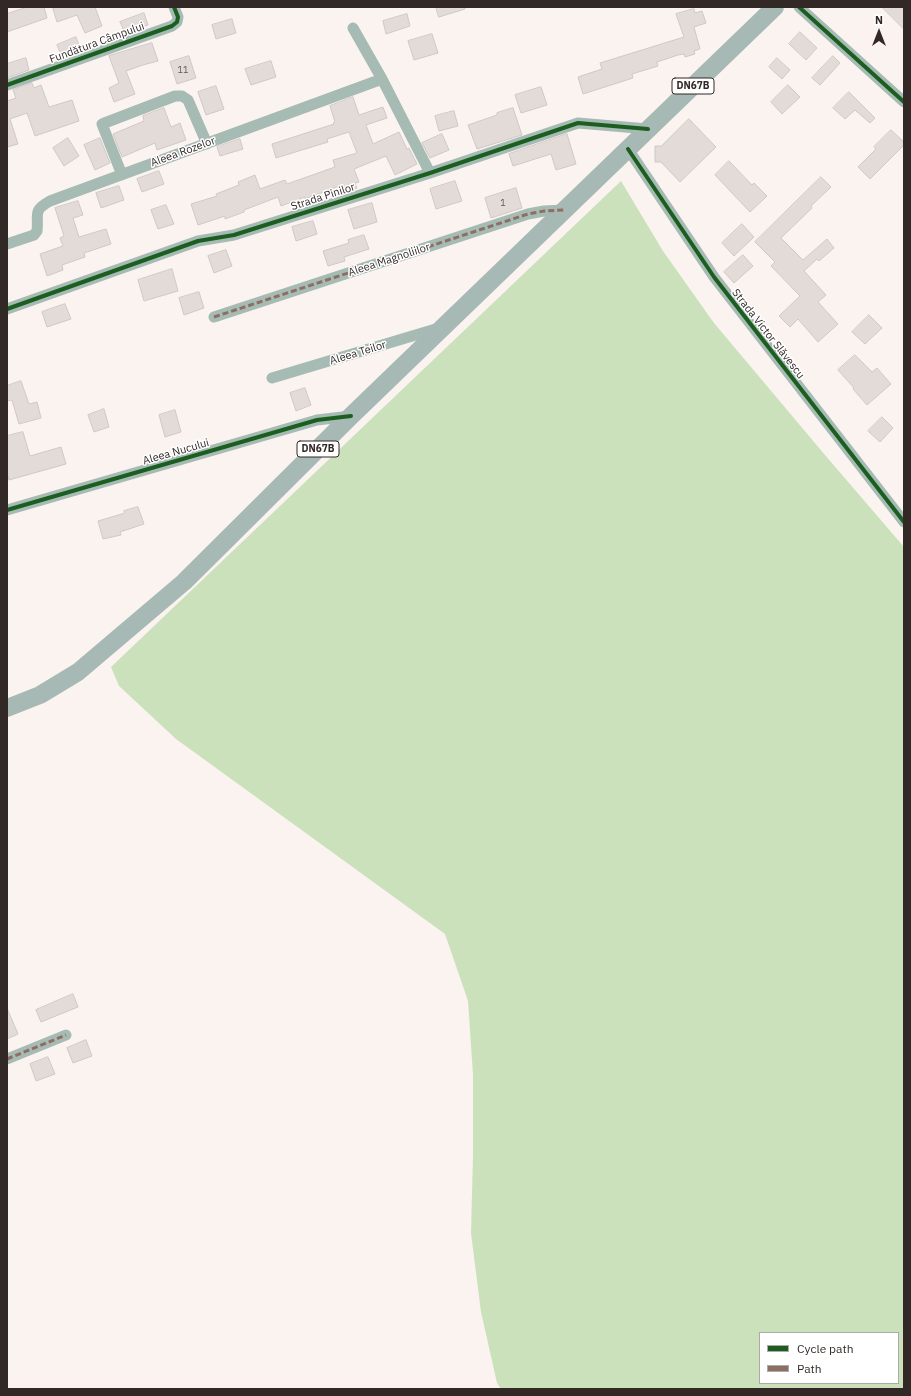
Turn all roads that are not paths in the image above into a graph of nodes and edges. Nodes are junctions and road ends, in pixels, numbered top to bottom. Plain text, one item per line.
1 (174, 7) edge
2 (799, 7) edge
3 (770, 9) edge
4 (353, 28) dead end
5 (382, 79) junction
6 (7, 85) edge
7 (904, 102) edge
8 (648, 130) junction
9 (206, 144) junction
10 (628, 149) junction
11 (430, 173) junction
12 (122, 175) junction
13 (565, 210) junction
14 (7, 244) edge
15 (7, 309) edge
16 (214, 317) dead end
17 (443, 327) junction
18 (272, 378) dead end
19 (351, 416) junction
20 (7, 510) edge
21 (904, 522) edge
22 (7, 708) edge
23 (66, 1034) dead end
24 (7, 1059) edge

1 - 6 street, Fundătura Câmpului
2 - 7 street
3 - 8 main road, DN67B
4 - 5 street
5 - 9 street, Aleea Rozelor
5 - 11 street
8 - 10 main road, DN67B
8 - 11 street, Strada Pinilor
9 - 12 street, Aleea Rozelor
9 - 12 street
10 - 13 main road, DN67B
10 - 21 street, Strada Victor Slăvescu
11 - 15 street, Strada Pinilor
12 - 14 street, Aleea Rozelor
13 - 16 street, Aleea Magnoliilor
13 - 17 main road, DN67B
17 - 18 street, Aleea Teilor
17 - 19 main road, DN67B
19 - 20 street, Aleea Nucului
19 - 22 main road, DN67B
23 - 24 street

